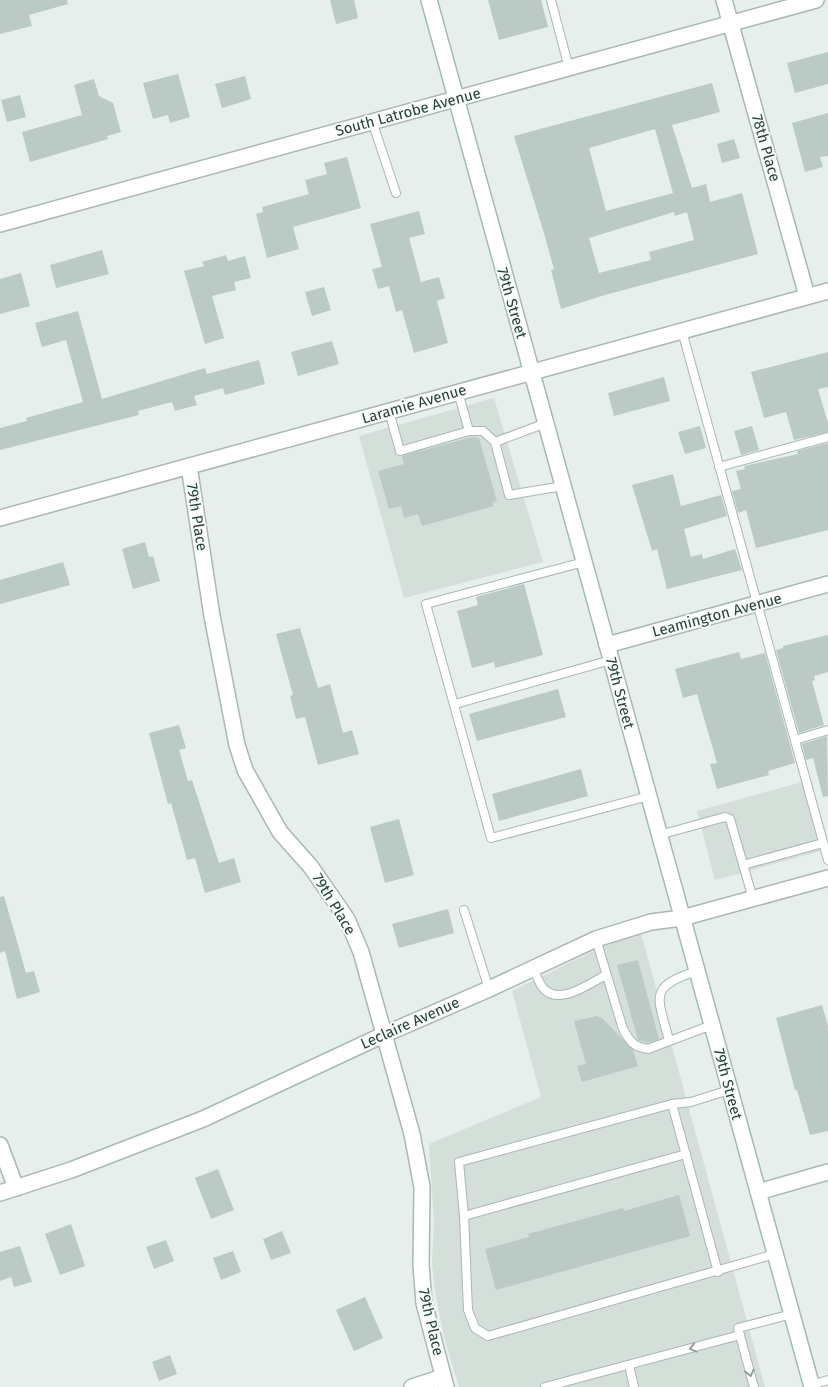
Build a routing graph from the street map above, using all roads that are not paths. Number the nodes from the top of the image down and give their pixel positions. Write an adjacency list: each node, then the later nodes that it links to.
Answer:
1 (429, 0): 7 (street, 79th Street)
2 (551, 0): 6 (lane)
3 (724, 0): 5 (street, 78th Place)
4 (816, 0): 5 (street, South Latrobe Avenue)
5 (731, 23): 6 (street, South Latrobe Avenue); 12 (street, 78th Place)
6 (569, 68): 7 (street, South Latrobe Avenue)
7 (456, 98): 8 (street, South Latrobe Avenue); 14 (street, 79th Street)
8 (372, 122): 9 (lane); 10 (street, South Latrobe Avenue)
9 (396, 193)
10 (0, 224)
11 (828, 291): 12 (street, Laramie Avenue)
12 (808, 296): 13 (street, Laramie Avenue)
13 (682, 331): 14 (street, Laramie Avenue); 22 (lane)
14 (532, 372): 15 (street, Laramie Avenue); 17 (street, 79th Street)
15 (458, 392): 16 (street, Laramie Avenue); 18 (lane)
16 (390, 411): 18 (lane); 21 (street, Laramie Avenue)
17 (546, 423): 20 (lane); 23 (street, 79th Street)
18 (469, 431): 20 (lane)
19 (828, 437): 22 (lane)
20 (495, 442): 23 (lane)
21 (189, 466): 24 (street, Laramie Avenue); 48 (street, 79th Place)
22 (719, 467): 27 (lane)
23 (563, 486): 25 (street, 79th Street)
24 (0, 518)
25 (584, 562): 28 (street, 79th Street); 30 (lane)
26 (828, 584): 27 (street, Leamington Avenue)
27 (757, 604): 28 (street, Leamington Avenue); 32 (lane)
28 (607, 645): 29 (street, 79th Street)
29 (611, 660): 30 (lane); 33 (street, 79th Street)
30 (455, 704): 33 (lane)
31 (828, 730): 32 (lane)
32 (795, 740): 35 (lane)
33 (648, 796): 34 (street, 79th Street)
34 (659, 835): 37 (lane); 41 (street, 79th Street)
35 (823, 843): 36 (lane); 37 (lane)
36 (828, 860)
37 (743, 865): 39 (lane)
38 (828, 878): 39 (street, Leclaire Avenue)
39 (753, 899): 41 (street, Leclaire Avenue)
40 (464, 910): 46 (lane)
41 (682, 918): 42 (street, Leclaire Avenue); 44 (street, 79th Street)
42 (596, 939): 43 (street, Leclaire Avenue); 45 (lane)
43 (534, 968): 45 (lane); 46 (street, Leclaire Avenue)
44 (697, 971): 47 (street, 79th Street); 49 (lane)
45 (606, 975): 49 (lane)
46 (489, 989): 48 (street, Leclaire Avenue)
47 (712, 1025): 49 (lane); 50 (street, 79th Street)
48 (383, 1035): 55 (street, Leclaire Avenue); 65 (street, 79th Place)
49 (669, 1040)
50 (729, 1090): 51 (lane); 56 (street, 79th Street)
51 (672, 1104): 53 (lane); 58 (lane)
52 (0, 1145): 55 (street)
53 (686, 1154): 58 (lane); 60 (lane)
54 (828, 1172): 56 (street)
55 (16, 1188): 57 (street, Leclaire Avenue)
56 (758, 1192): 59 (street, 79th Street)
57 (0, 1193)
58 (464, 1216): 60 (lane)
59 (775, 1254): 60 (lane); 61 (street, 79th Street)
60 (718, 1272)
61 (792, 1314): 62 (lane); 66 (street, 79th Street)
62 (740, 1335): 63 (lane, one-way to 63); 70 (lane, one-way to 70)
63 (628, 1365): 68 (lane); 69 (lane)
64 (828, 1380): 66 (lane)
65 (445, 1382): 67 (street)
66 (811, 1386)
67 (412, 1387)
68 (545, 1387)
69 (634, 1387)
70 (754, 1387)

